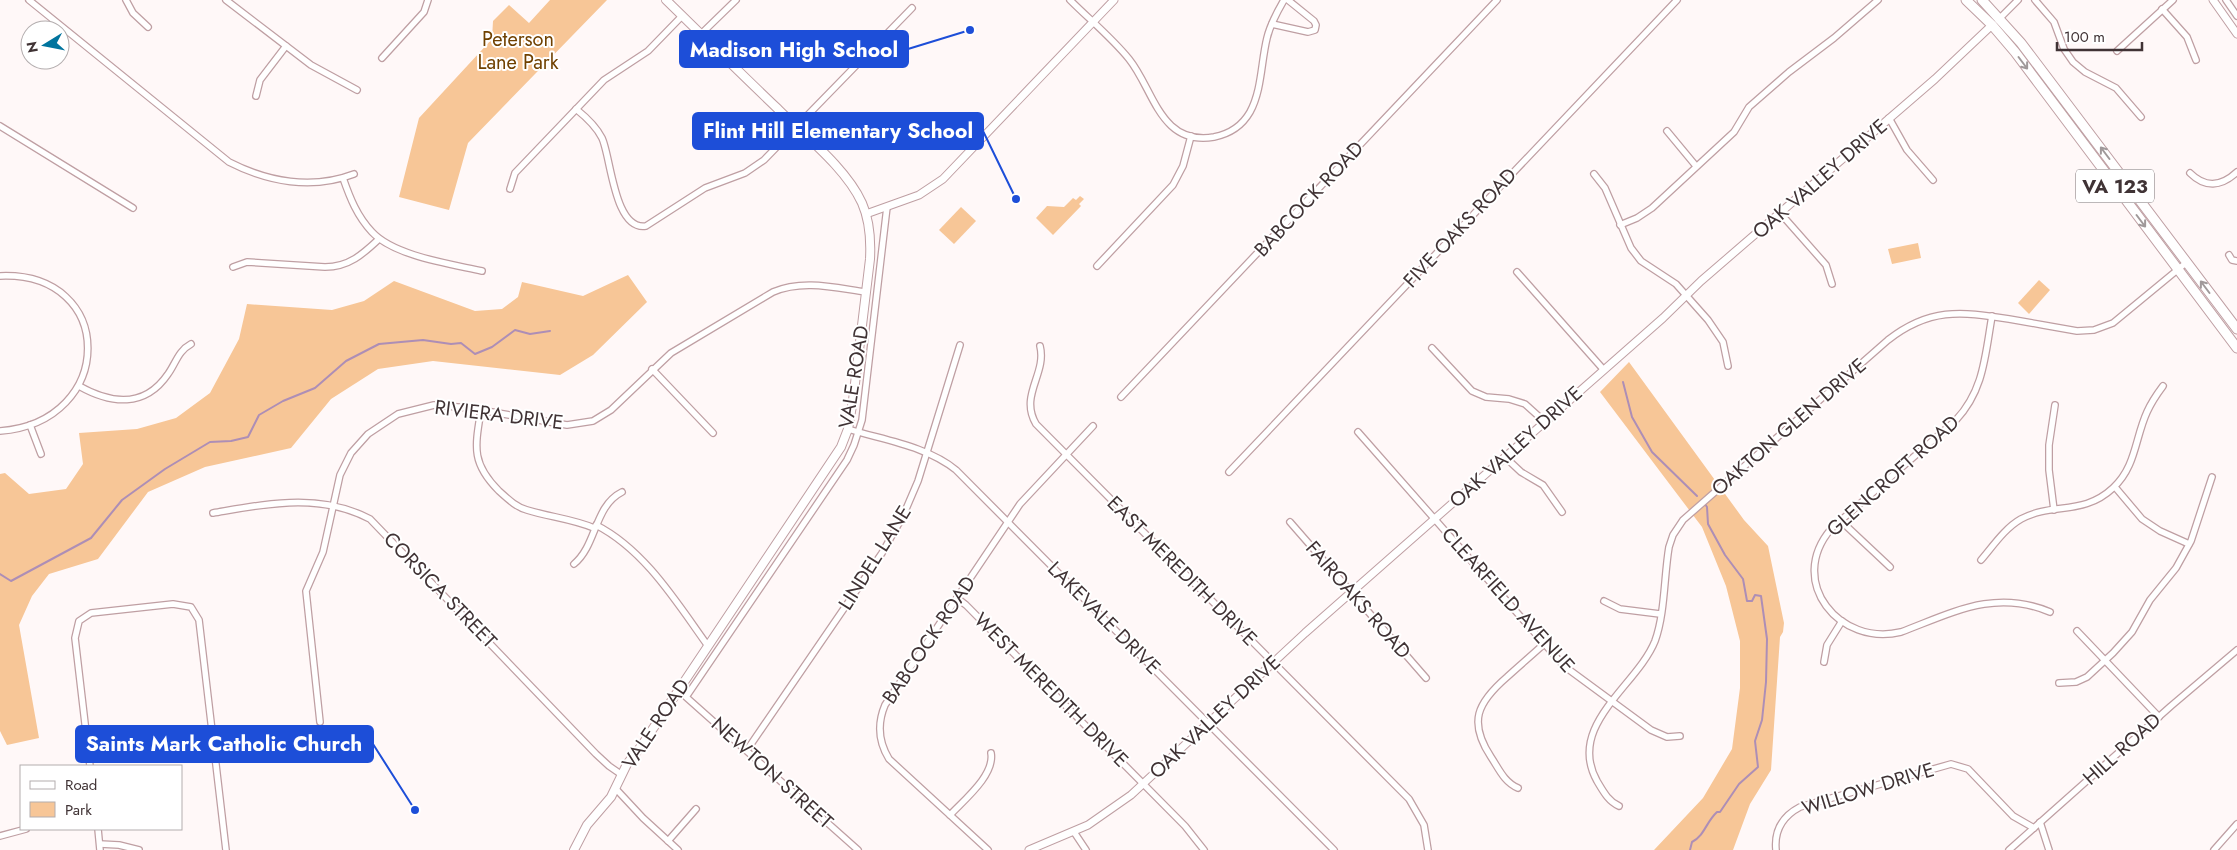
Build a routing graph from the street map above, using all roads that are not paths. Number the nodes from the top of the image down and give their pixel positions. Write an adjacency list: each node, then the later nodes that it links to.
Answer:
1 (29, 0): 50 (street)
2 (126, 0): 29 (street)
3 (226, 0): 32 (street)
4 (428, 0): 34 (street)
5 (666, 0): 23 (main road, VALE ROAD)
6 (736, 0): 30 (street)
7 (1070, 0): 26 (street)
8 (1114, 0): 26 (street)
9 (1284, 0): 27 (street)
10 (1288, 0): 27 (street)
11 (1497, 0): 83 (street, BABCOCK ROAD)
12 (1677, 0): 98 (street, FIVE OAKS ROAD)
13 (1878, 0): 45 (street)
14 (1966, 0): 28 (main road, VA 123)
15 (1982, 0): 25 (main road, VA 123)
16 (2018, 0): 25 (street)
17 (2035, 0): 39 (street)
18 (2173, 0): 22 (street)
19 (2213, 0): 31 (street)
20 (2226, 0): 24 (street)
21 (912, 8): 42 (street)
22 (2162, 9): 33 (street); 35 (street)
23 (682, 16): 30 (main road, VALE ROAD); 38 (street)
24 (2237, 16)
25 (2000, 17): 28 (street); 60 (main road, VA 123, one-way to 25)
26 (1093, 23): 44 (street); 53 (street)
27 (1272, 24): 44 (street)
28 (1992, 25): 40 (street, OAK VALLEY DRIVE); 64 (main road, VA 123, one-way to 64)
29 (148, 27)
30 (701, 34): 42 (main road, VALE ROAD)
31 (2237, 34)
32 (286, 46): 36 (street); 37 (street)
33 (2117, 51)
34 (382, 58)
35 (2196, 60)
36 (357, 90)
37 (256, 96)
38 (576, 109): 42 (street); 52 (street)
39 (2141, 117)
40 (1889, 118): 51 (street); 56 (street, OAK VALLEY DRIVE)
41 (0, 126): 54 (street)
42 (796, 127): 55 (main road, VALE ROAD)
43 (1667, 131): 45 (street)
44 (1191, 136): 62 (street)
45 (1696, 166): 57 (street)
46 (2237, 172): 47 (street)
47 (2190, 173)
48 (354, 174): 50 (street)
49 (1594, 174): 57 (street)
50 (343, 178): 58 (street)
51 (1933, 180)
52 (510, 189)
53 (887, 207): 55 (street); 93 (street)
54 (133, 208)
55 (866, 214): 69 (main road, VALE ROAD)
56 (1781, 214): 68 (street); 70 (street, OAK VALLEY DRIVE)
57 (1620, 225): 70 (street)
58 (379, 239): 63 (street); 65 (street)
59 (2229, 255): 61 (street)
60 (2187, 262): 64 (street, OAKTON GLEN DRIVE); 72 (main road, VA 123, one-way to 60)
61 (2237, 262)
62 (1097, 266)
63 (234, 267)
64 (2178, 269): 71 (street, OAKTON GLEN DRIVE); 77 (main road, VA 123)
65 (482, 271)
66 (1517, 272): 80 (street)
67 (0, 276): 81 (street)
68 (1832, 284)
69 (866, 292): 79 (street, RIVIERA DRIVE); 89 (main road, VALE ROAD)
70 (1686, 295): 78 (street); 80 (street, OAK VALLEY DRIVE)
71 (1992, 316): 107 (street, GLENCROFT ROAD); 119 (street, OAKTON GLEN DRIVE)
72 (2237, 330)
73 (191, 344): 81 (street)
74 (960, 345): 95 (street, LINDEL LANE)
75 (1040, 346): 96 (street, EAST MEREDITH DRIVE)
76 (1432, 348): 86 (street)
77 (2237, 348)
78 (1728, 366)
79 (652, 369): 85 (street, RIVIERA DRIVE); 92 (street)
80 (1603, 369): 86 (street, OAK VALLEY DRIVE)
81 (79, 386): 87 (street)
82 (2163, 386): 100 (street)
83 (1121, 397)
84 (2055, 405): 103 (street)
85 (481, 410): 102 (street, RIVIERA DRIVE); 110 (street)
86 (1545, 422): 97 (street, OAK VALLEY DRIVE)
87 (30, 424): 90 (street); 94 (street)
88 (1093, 426): 96 (street, BABCOCK ROAD)
89 (848, 429): 93 (street, LAKEVALE DRIVE); 123 (main road, VALE ROAD)
90 (0, 431)
91 (1358, 432): 106 (street, CLEARFIELD AVENUE)
92 (713, 433)
93 (859, 433): 95 (street, LAKEVALE DRIVE); 132 (street)
94 (41, 454)
95 (926, 454): 108 (street, LAKEVALE DRIVE); 138 (street, LINDEL LANE)
96 (1066, 454): 108 (street, BABCOCK ROAD); 127 (street, EAST MEREDITH DRIVE)
97 (1506, 457): 104 (street); 106 (street, OAK VALLEY DRIVE)
98 (1229, 472)
99 (2212, 477): 111 (street)
100 (2115, 487): 103 (street); 111 (street)
101 (622, 492): 110 (street)
102 (332, 507): 105 (street, CORSICA STREET); 135 (street, RIVIERA DRIVE); 141 (street, CORSICA STREET)
103 (2054, 510): 112 (street)
104 (1562, 512)
105 (213, 513)
106 (1435, 519): 115 (street, OAK VALLEY DRIVE); 122 (street, CLEARFIELD AVENUE)
107 (1841, 521): 114 (street); 120 (street, GLENCROFT ROAD)
108 (1008, 522): 116 (street, BABCOCK ROAD); 136 (street, LAKEVALE DRIVE)
109 (1290, 522): 115 (street, FAIROAKS ROAD)
110 (595, 526): 113 (street); 123 (street)
111 (2189, 544): 125 (street)
112 (1981, 560)
113 (574, 564)
114 (1890, 567)
115 (1351, 593): 127 (street, OAK VALLEY DRIVE); 128 (street, FAIROAKS ROAD)
116 (957, 598): 142 (street, WEST MEREDITH DRIVE); 147 (street, BABCOCK ROAD)
117 (1604, 601): 119 (street)
118 (2050, 612): 120 (street, GLENCROFT ROAD)
119 (1660, 614): 133 (street, OAKTON GLEN DRIVE)
120 (1842, 621): 126 (street)
121 (2077, 631): 125 (street)
122 (1544, 644): 133 (street, CLEARFIELD AVENUE); 143 (street)
123 (708, 646): 130 (main road, VALE ROAD)
124 (2237, 650): 134 (street, HILL ROAD)
125 (2106, 660): 129 (street); 134 (street)
126 (1824, 662)
127 (1273, 663): 136 (street, OAK VALLEY DRIVE); 167 (street, EAST MEREDITH DRIVE)
128 (1426, 678)
129 (2059, 683)
130 (681, 687): 131 (main road, VALE ROAD); 132 (street, NEWTON STREET)
131 (676, 695): 132 (street); 141 (main road, VALE ROAD)
132 (686, 696): 138 (street, NEWTON STREET)
133 (1612, 702): 137 (street, CLEARFIELD AVENUE); 145 (street, OAKTON GLEN DRIVE)
134 (2159, 717): 148 (street, HILL ROAD)
135 (320, 722)
136 (1208, 723): 142 (street, OAK VALLEY DRIVE); 166 (street, LAKEVALE DRIVE)
137 (1680, 736)
138 (747, 750): 161 (street, NEWTON STREET)
139 (991, 753): 147 (street)
140 (90, 765): 158 (street)
141 (622, 775): 144 (main road, VALE ROAD)
142 (1144, 784): 153 (street, OAK VALLEY DRIVE); 165 (street, WEST MEREDITH DRIVE)
143 (1518, 788)
144 (616, 789): 155 (street); 159 (main road, VALE ROAD)
145 (1619, 806)
146 (696, 809): 155 (street)
147 (950, 815): 162 (street, BABCOCK ROAD)
148 (2040, 822): 150 (street, HILL ROAD); 170 (street)
149 (2237, 824): 171 (street)
150 (2034, 828): 168 (street, WILLOW DRIVE); 169 (street, HILL ROAD)
151 (22, 830): 154 (street)
152 (98, 830): 156 (street)
153 (1074, 832): 163 (street, OAK VALLEY DRIVE); 164 (street)
154 (0, 836)
155 (668, 841): 160 (street)
156 (100, 847): 157 (street)
157 (139, 850)
158 (226, 850)
159 (574, 850)
160 (678, 850)
161 (858, 850)
162 (988, 850)
163 (1029, 850)
164 (1086, 850)
165 (1204, 850)
166 (1334, 850)
167 (1428, 850)
168 (1776, 850)
169 (2009, 850)
170 (2049, 850)
171 (2214, 850)

